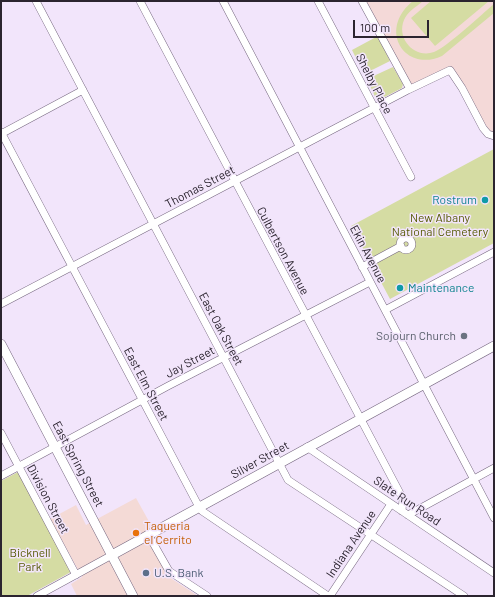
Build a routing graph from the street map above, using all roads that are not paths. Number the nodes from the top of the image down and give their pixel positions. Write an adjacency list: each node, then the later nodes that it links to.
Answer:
1 (36, 1): 6 (street, East Oak Street)
2 (140, 1): 13 (street, Culbertson Avenue)
3 (222, 1): 11 (street, Ekin Avenue)
4 (318, 1): 8 (street, Shelby Place)
5 (362, 1): 7 (street)
6 (83, 90): 9 (street); 14 (street, East Oak Street)
7 (410, 90): 8 (street, Thomas Street); 10 (street, Thomas Street)
8 (374, 108): 11 (street, Thomas Street); 12 (street, Shelby Place)
9 (1, 133): 17 (street, East Elm Street)
10 (493, 135)
11 (300, 148): 13 (street, Thomas Street); 18 (street, Ekin Avenue)
12 (411, 177)
13 (234, 181): 14 (street, Thomas Street); 22 (street, Culbertson Avenue)
14 (154, 224): 17 (street, Thomas Street); 25 (street, East Oak Street)
15 (401, 246): 18 (street)
16 (494, 252): 21 (street)
17 (72, 267): 20 (street, Thomas Street); 27 (street, East Elm Street)
18 (362, 267): 19 (street, Ekin Avenue)
19 (370, 282): 21 (street, Ekin Avenue); 22 (street, Jay Street)
20 (1, 304)
21 (385, 310): 26 (street, Ekin Avenue)
22 (305, 316): 25 (street, Jay Street); 28 (street, Culbertson Avenue)
23 (1, 344): 30 (main road, East Spring Street)
24 (494, 346): 26 (main road, Silver Street)
25 (224, 357): 27 (street, Jay Street); 32 (street, East Oak Street)
26 (423, 383): 28 (main road, Silver Street); 36 (street, Ekin Avenue)
27 (142, 400): 30 (street, Jay Street); 38 (street, East Elm Street)
28 (360, 419): 31 (main road, Silver Street); 39 (street, Culbertson Avenue)
29 (1, 433): 33 (street, Division Street)
30 (55, 447): 33 (street, Jay Street); 43 (main road, East Spring Street)
31 (307, 447): 32 (main road, Silver Street); 37 (street, Slate Run Road)
32 (279, 463): 38 (main road, Silver Street); 42 (street, East Oak Street)
33 (19, 466): 35 (street, Jay Street); 45 (street, Division Street)
34 (494, 468): 36 (street)
35 (1, 476)
36 (474, 479): 39 (street); 40 (street, Ekin Avenue)
37 (391, 504): 39 (street, Slate Run Road); 42 (street, Indiana Avenue)
38 (199, 507): 41 (main road, Silver Street); 49 (street, East Elm Street)
39 (405, 513): 44 (street, Slate Run Road)
40 (494, 518)
41 (148, 534): 43 (main road, Silver Street); 48 (street)
42 (371, 535): 49 (street, Indiana Avenue); 50 (street, East Oak Street)
43 (112, 555): 45 (street, Silver Street); 47 (main road, East Spring Street)
44 (494, 573)
45 (76, 575): 46 (street, Silver Street)
46 (37, 596)
47 (133, 596)
48 (207, 596)
49 (329, 596)
50 (464, 596)

